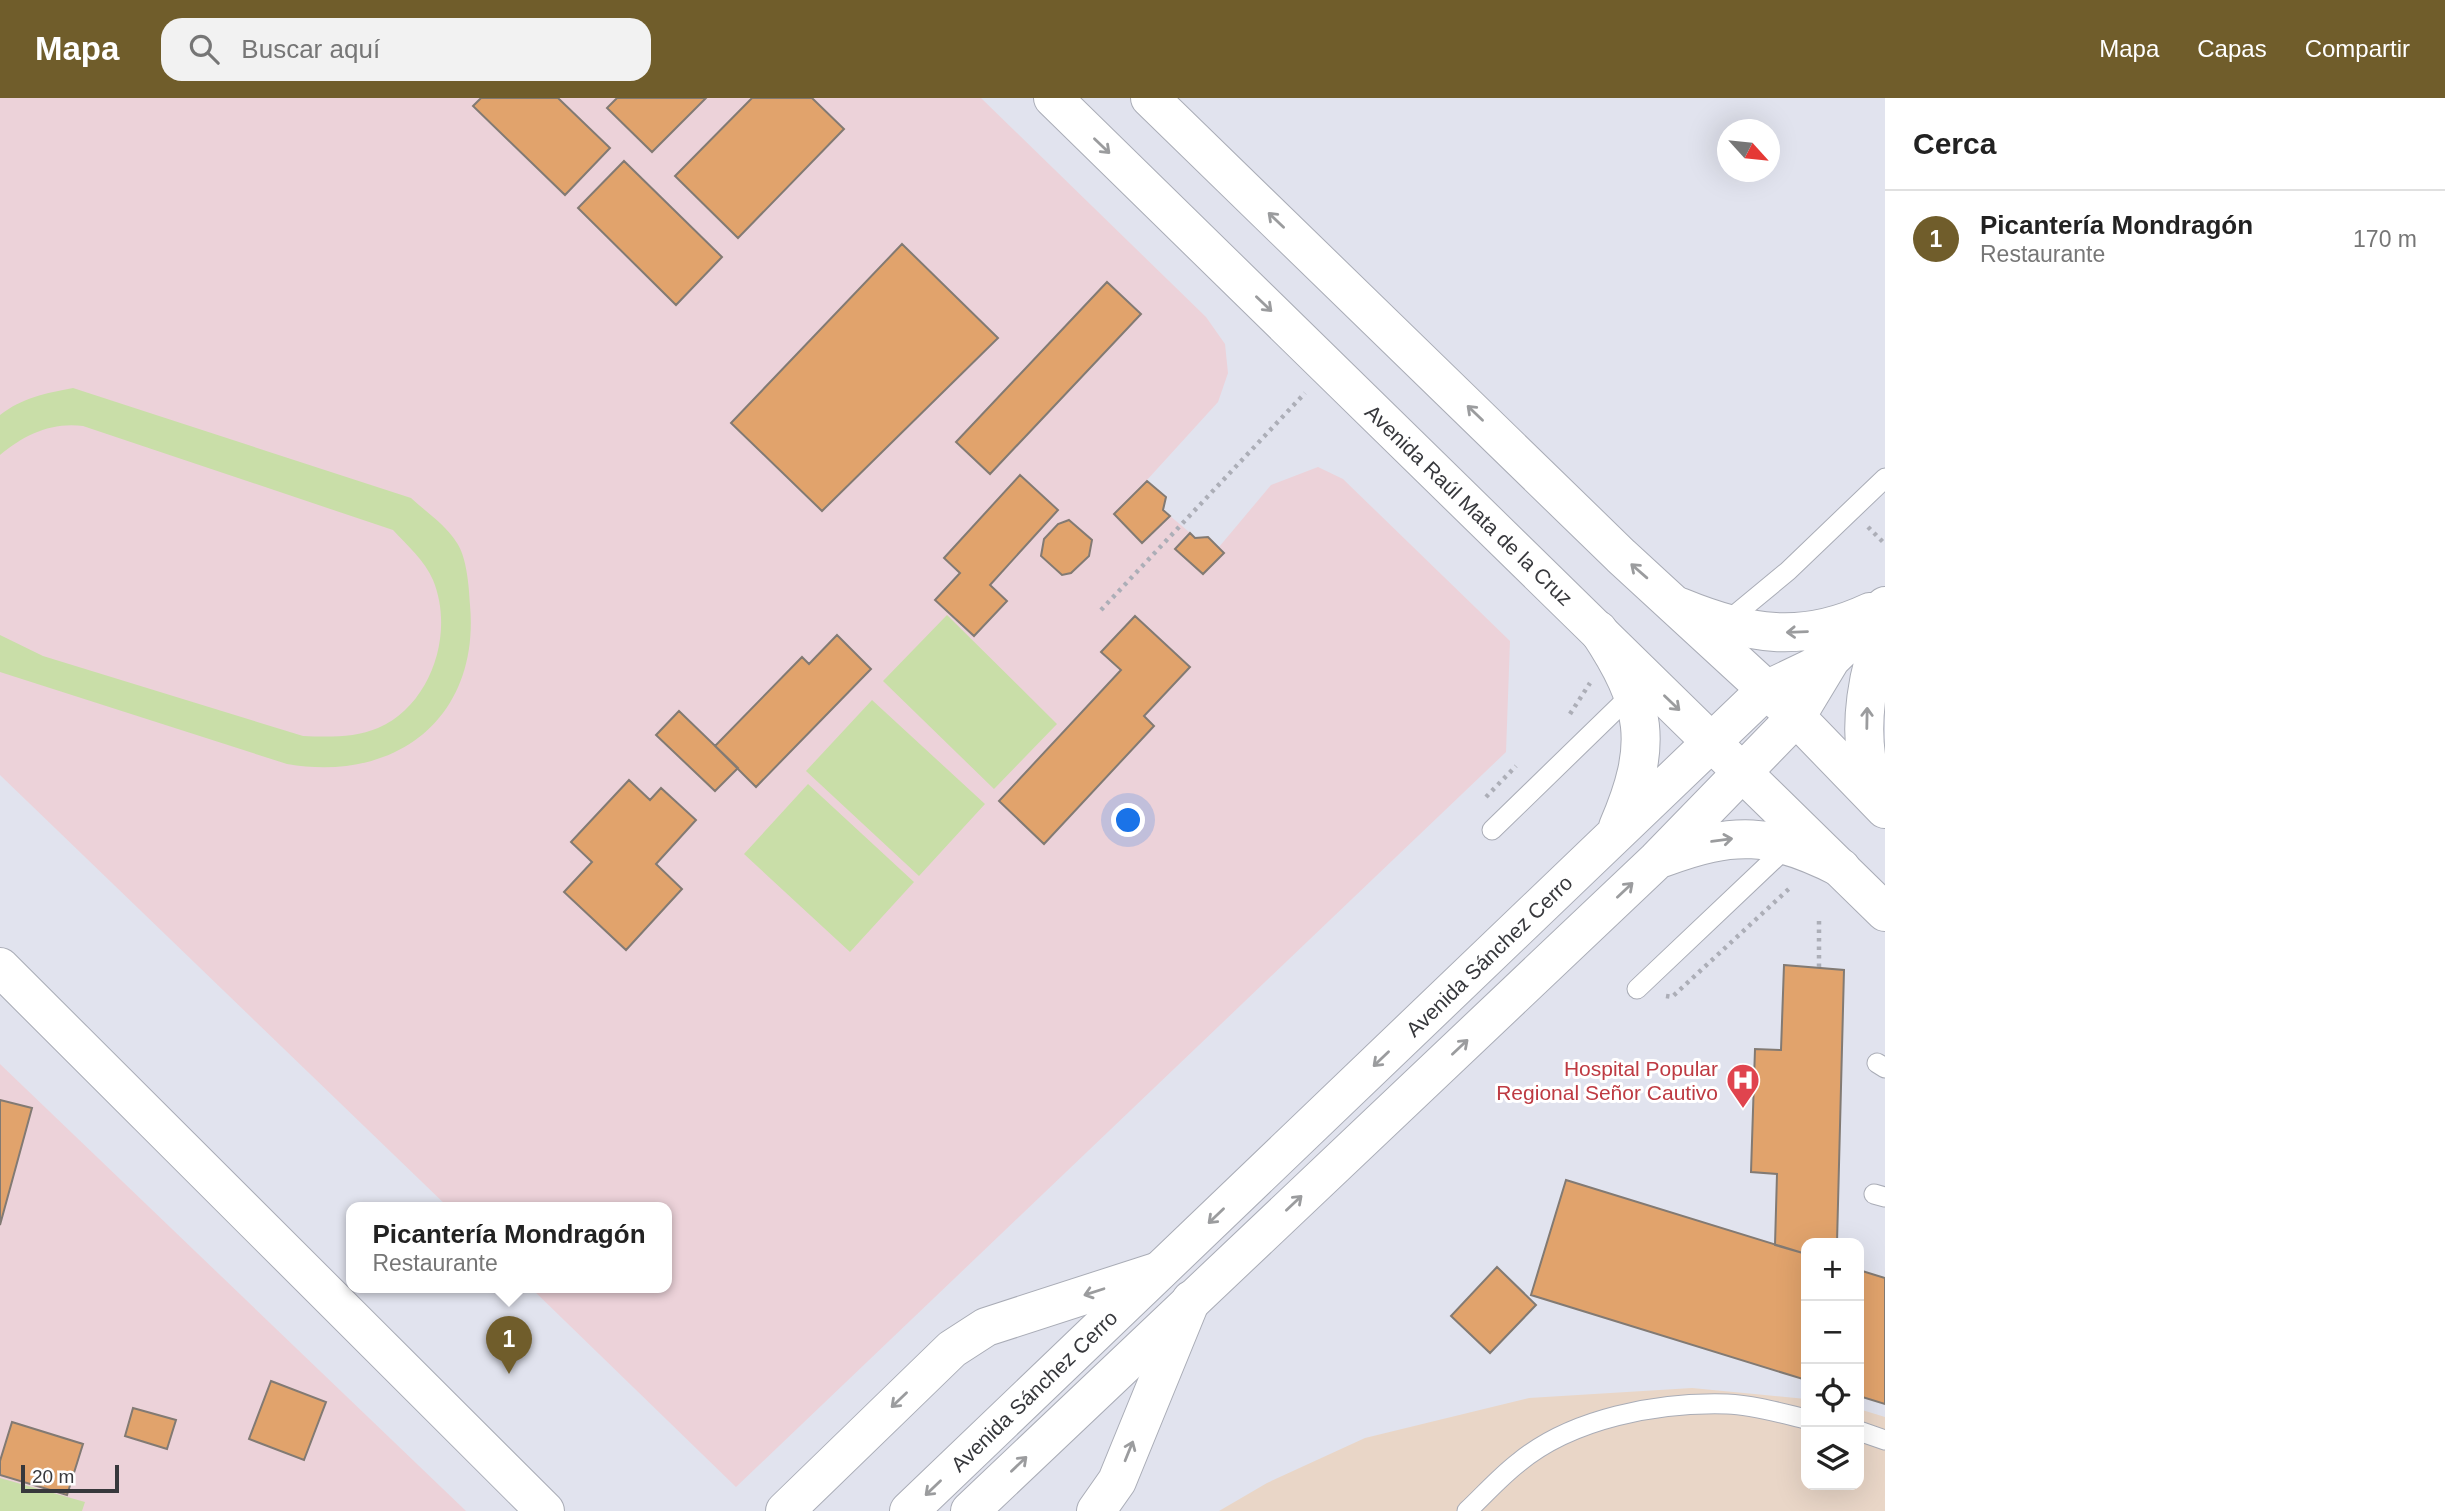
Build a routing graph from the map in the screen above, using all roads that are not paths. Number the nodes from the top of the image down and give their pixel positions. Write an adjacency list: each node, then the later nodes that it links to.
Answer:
1 (1053, 98): 7 (main road, Avenida Raúl Mata de la Cruz, one-way to 7)
2 (1150, 98): 5 (main road, one-way to 2)
3 (1885, 478): 6 (lane)
4 (1885, 606): 6 (main road, one-way to 6); 9 (main road, Avenida Sánchez Cerro)
5 (1680, 607): 6 (main road); 10 (main road)
6 (1722, 625)
7 (1598, 630): 11 (main road); 13 (main road, Avenida Raúl Mata de la Cruz, one-way to 13)
8 (1885, 631): 14 (main road, one-way to 8)
9 (1831, 659): 10 (main road, Avenida Sánchez Cerro); 12 (main road, Avenida Sánchez Cerro)
10 (1766, 690): 12 (main road); 13 (main road, Avenida Sánchez Cerro)
11 (1634, 692): 17 (lane); 18 (main road)
12 (1796, 718): 15 (main road, Avenida Sánchez Cerro); 16 (main road)
13 (1713, 743): 15 (main road, Avenida Raúl Mata de la Cruz); 18 (main road, Avenida Sánchez Cerro)
14 (1877, 760): 16 (main road)
15 (1743, 771): 20 (main road, Avenida Sánchez Cerro); 21 (main road, Avenida Raúl Mata de la Cruz)
16 (1885, 808)
17 (1496, 825)
18 (1615, 835): 25 (main road, Avenida Sánchez Cerro, one-way to 25)
19 (1790, 844): 20 (main road, one-way to 19); 21 (main road); 24 (lane)
20 (1657, 860): 26 (main road, Avenida Sánchez Cerro, one-way to 20)
21 (1840, 868): 22 (main road, Avenida Raúl Mata de la Cruz)
22 (1885, 912)
23 (0, 967): 30 (main road)
24 (1642, 984)
25 (1159, 1271): 31 (main road, Avenida Sánchez Cerro, one-way to 31); 32 (main road, Avenida Sánchez Cerro, one-way to 32)
26 (1191, 1300): 33 (main road, Avenida Sánchez Cerro, one-way to 26); 34 (main road, Avenida Sánchez Cerro, one-way to 26)
27 (1801, 1418): 35 (lane)
28 (1864, 1433): 29 (lane)
29 (1885, 1440)
30 (545, 1511)
31 (785, 1511)
32 (909, 1511)
33 (970, 1511)
34 (1096, 1511)
35 (1467, 1511)

